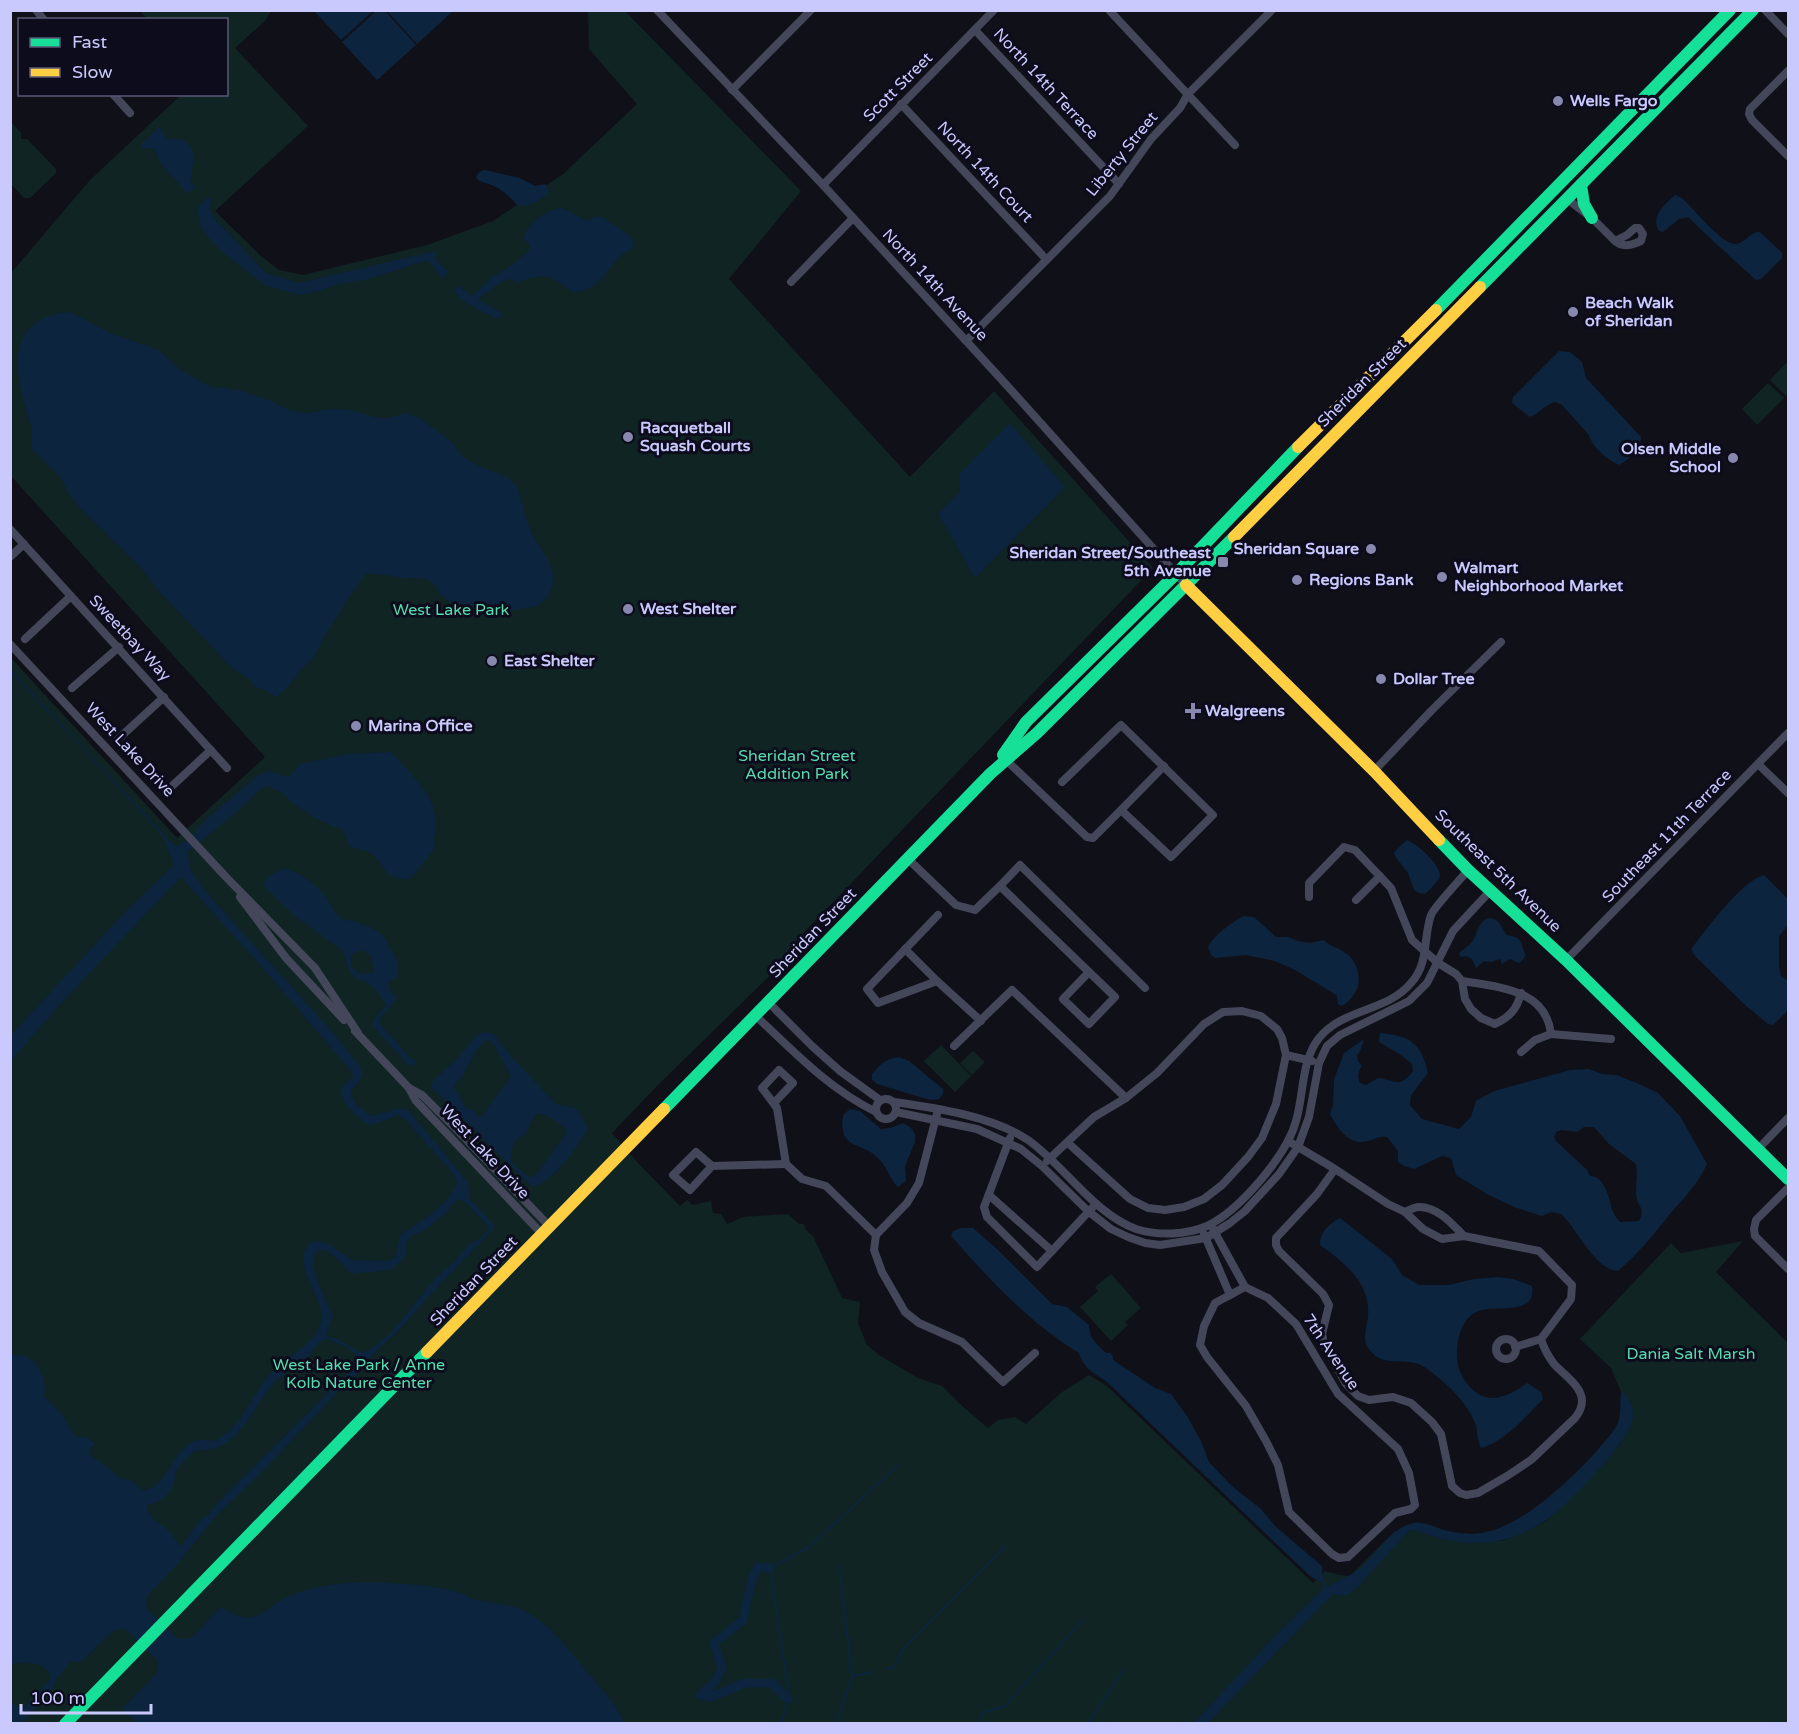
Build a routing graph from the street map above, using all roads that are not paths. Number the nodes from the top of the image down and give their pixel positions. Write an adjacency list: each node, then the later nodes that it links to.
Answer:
1 (657, 10): 12 (street, North 14th Avenue)
2 (811, 10): 12 (street)
3 (994, 10): 9 (street, Scott Street)
4 (1109, 10): 13 (street)
5 (1272, 10): 13 (street, Liberty Street)
6 (1730, 10): 16 (main road, Sheridan Street)
7 (1753, 10): 22 (main road, Sheridan Street)
8 (1765, 10): 10 (street)
9 (975, 30): 15 (street, Scott Street); 21 (street, North 14th Terrace)
10 (1788, 34)
11 (1788, 71): 19 (street)
12 (732, 90): 20 (street, North 14th Avenue)
13 (1188, 94): 18 (street); 21 (street, Liberty Street)
14 (115, 96): 17 (street)
15 (901, 104): 20 (street, Scott Street); 28 (street, North 14th Court)
16 (1634, 108): 23 (main road); 24 (main road, Sheridan Street)
17 (130, 113)
18 (1235, 145)
19 (1788, 156)
20 (823, 184): 25 (street, North 14th Avenue)
21 (1119, 184): 28 (street, Liberty Street)
22 (1581, 185): 23 (main road, Sheridan Street); 26 (main road)
23 (1567, 199): 26 (street); 31 (main road, Sheridan Street)
24 (1542, 202): 30 (main road, Sheridan Street); 31 (main road)
25 (853, 218): 29 (street); 32 (street, North 14th Avenue)
26 (1592, 218): 27 (street)
27 (1616, 242): 27 (street)
28 (1046, 259): 32 (street, Liberty Street)
29 (791, 282)
30 (1452, 294): 33 (main road, Sheridan Street); 34 (main road)
31 (1474, 294): 34 (main road, Sheridan Street)
32 (966, 341): 39 (street, North 14th Avenue)
33 (1370, 377): 35 (main road); 39 (main road, Sheridan Street)
34 (1377, 392): 35 (main road, Sheridan Street)
35 (1303, 466): 40 (main road, Sheridan Street)
36 (10, 529): 37 (street, Sweetbay Way)
37 (24, 544): 38 (street); 41 (street, Sweetbay Way)
38 (10, 557)
39 (1176, 574): 40 (street, North 14th Avenue); 56 (main road, Sheridan Street)
40 (1186, 585): 51 (main road, Sheridan Street); 55 (main road, Southeast 5th Avenue)
41 (71, 596): 42 (street); 45 (street, Sweetbay Way)
42 (25, 639)
43 (1501, 642): 55 (street)
44 (10, 644): 64 (street, West Lake Drive)
45 (118, 647): 46 (street); 47 (street, Sweetbay Way)
46 (72, 688)
47 (164, 697): 49 (street); 50 (street, Sweetbay Way)
48 (1788, 733): 52 (street, Southeast 11th Terrace)
49 (117, 740)
50 (211, 750): 54 (street, Sweetbay Way); 58 (street)
51 (1006, 760): 56 (main road, Sheridan Street); 60 (street)
52 (1758, 764): 59 (street); 72 (street, Southeast 11th Terrace)
53 (1164, 766): 57 (street); 60 (street); 60 (street)
54 (227, 768)
55 (1374, 771): 62 (main road, Southeast 5th Avenue)
56 (990, 774): 61 (main road, Sheridan Street)
57 (1062, 782)
58 (171, 787)
59 (1788, 793)
60 (1121, 810)
61 (907, 860): 65 (street); 81 (main road, Sheridan Street)
62 (1468, 870): 66 (main road, Southeast 5th Avenue); 71 (street)
63 (1380, 876): 67 (street); 68 (street); 71 (street)
64 (226, 877): 74 (street, West Lake Drive); 76 (street, West Lake Drive)
65 (1000, 886): 75 (street); 79 (street)
66 (1491, 890): 72 (main road, Southeast 5th Avenue); 73 (street)
67 (1309, 897)
68 (1356, 900)
69 (938, 915): 70 (street)
70 (905, 950): 77 (street); 77 (street)
71 (1426, 952): 73 (street); 90 (street)
72 (1566, 960): 108 (main road, Southeast 5th Avenue)
73 (1438, 963): 78 (street); 91 (street)
74 (315, 968): 76 (street); 84 (street, West Lake Drive)
75 (1089, 972): 75 (street)
76 (304, 978): 84 (street, West Lake Drive)
77 (937, 981): 83 (street)
78 (1462, 981): 80 (street); 80 (street)
79 (1145, 988)
80 (1521, 993): 85 (street)
81 (768, 1002): 82 (main road, Sheridan Street); 93 (street)
82 (755, 1015): 97 (street); 121 (main road, Sheridan Street)
83 (981, 1021): 87 (street); 92 (street)
84 (358, 1034): 121 (street, West Lake Drive)
85 (1551, 1034): 86 (street); 88 (street)
86 (1611, 1039)
87 (954, 1046)
88 (1521, 1052)
89 (1286, 1055): 90 (street); 92 (street); 106 (street)
90 (1309, 1060): 91 (street); 104 (street)
91 (1319, 1063): 107 (street)
92 (1125, 1098): 106 (street)
93 (880, 1100): 95 (street); 97 (street)
94 (774, 1102): 110 (street)
95 (894, 1102): 96 (street); 98 (street)
96 (938, 1110): 99 (street); 101 (street)
97 (876, 1112): 98 (street)
98 (896, 1112): 101 (street)
99 (975, 1118): 102 (street); 103 (street)
100 (1788, 1118): 108 (street)
101 (935, 1121): 102 (street); 123 (street)
102 (972, 1128): 105 (street)
103 (1012, 1131): 105 (street); 109 (street)
104 (1288, 1141): 107 (street); 120 (street)
105 (1008, 1142): 112 (street); 116 (street)
106 (1068, 1143): 109 (street)
107 (1298, 1147): 113 (street); 122 (street)
108 (1758, 1149): 114 (main road, Southeast 5th Avenue)
109 (1050, 1159): 112 (street); 117 (street)
110 (786, 1164): 111 (street); 123 (street)
111 (712, 1166): 111 (street)
112 (1042, 1166): 118 (street)
113 (1335, 1169): 119 (street); 132 (street)
114 (1788, 1179)
115 (1788, 1188): 128 (street)
116 (989, 1195): 126 (street); 126 (street)
117 (1096, 1203): 118 (street); 120 (street)
118 (1088, 1211): 125 (street); 126 (street)
119 (1405, 1212): 124 (street); 124 (street)
120 (1206, 1226): 122 (street); 125 (street)
121 (546, 1231): 135 (main road, Sheridan Street)
122 (1215, 1233): 125 (street); 127 (street)
123 (876, 1235): 134 (street)
124 (1464, 1236): 132 (street)
125 (1206, 1238): 129 (street)
126 (1052, 1251)
127 (1234, 1266): 129 (street); 130 (street)
128 (1788, 1269)
129 (1220, 1272): 131 (street)
130 (1245, 1287): 131 (street); 131 (street, 7th Avenue)
131 (1230, 1295)
132 (1541, 1339): 133 (street)
133 (1515, 1347)
134 (1035, 1353)
135 (65, 1724)

